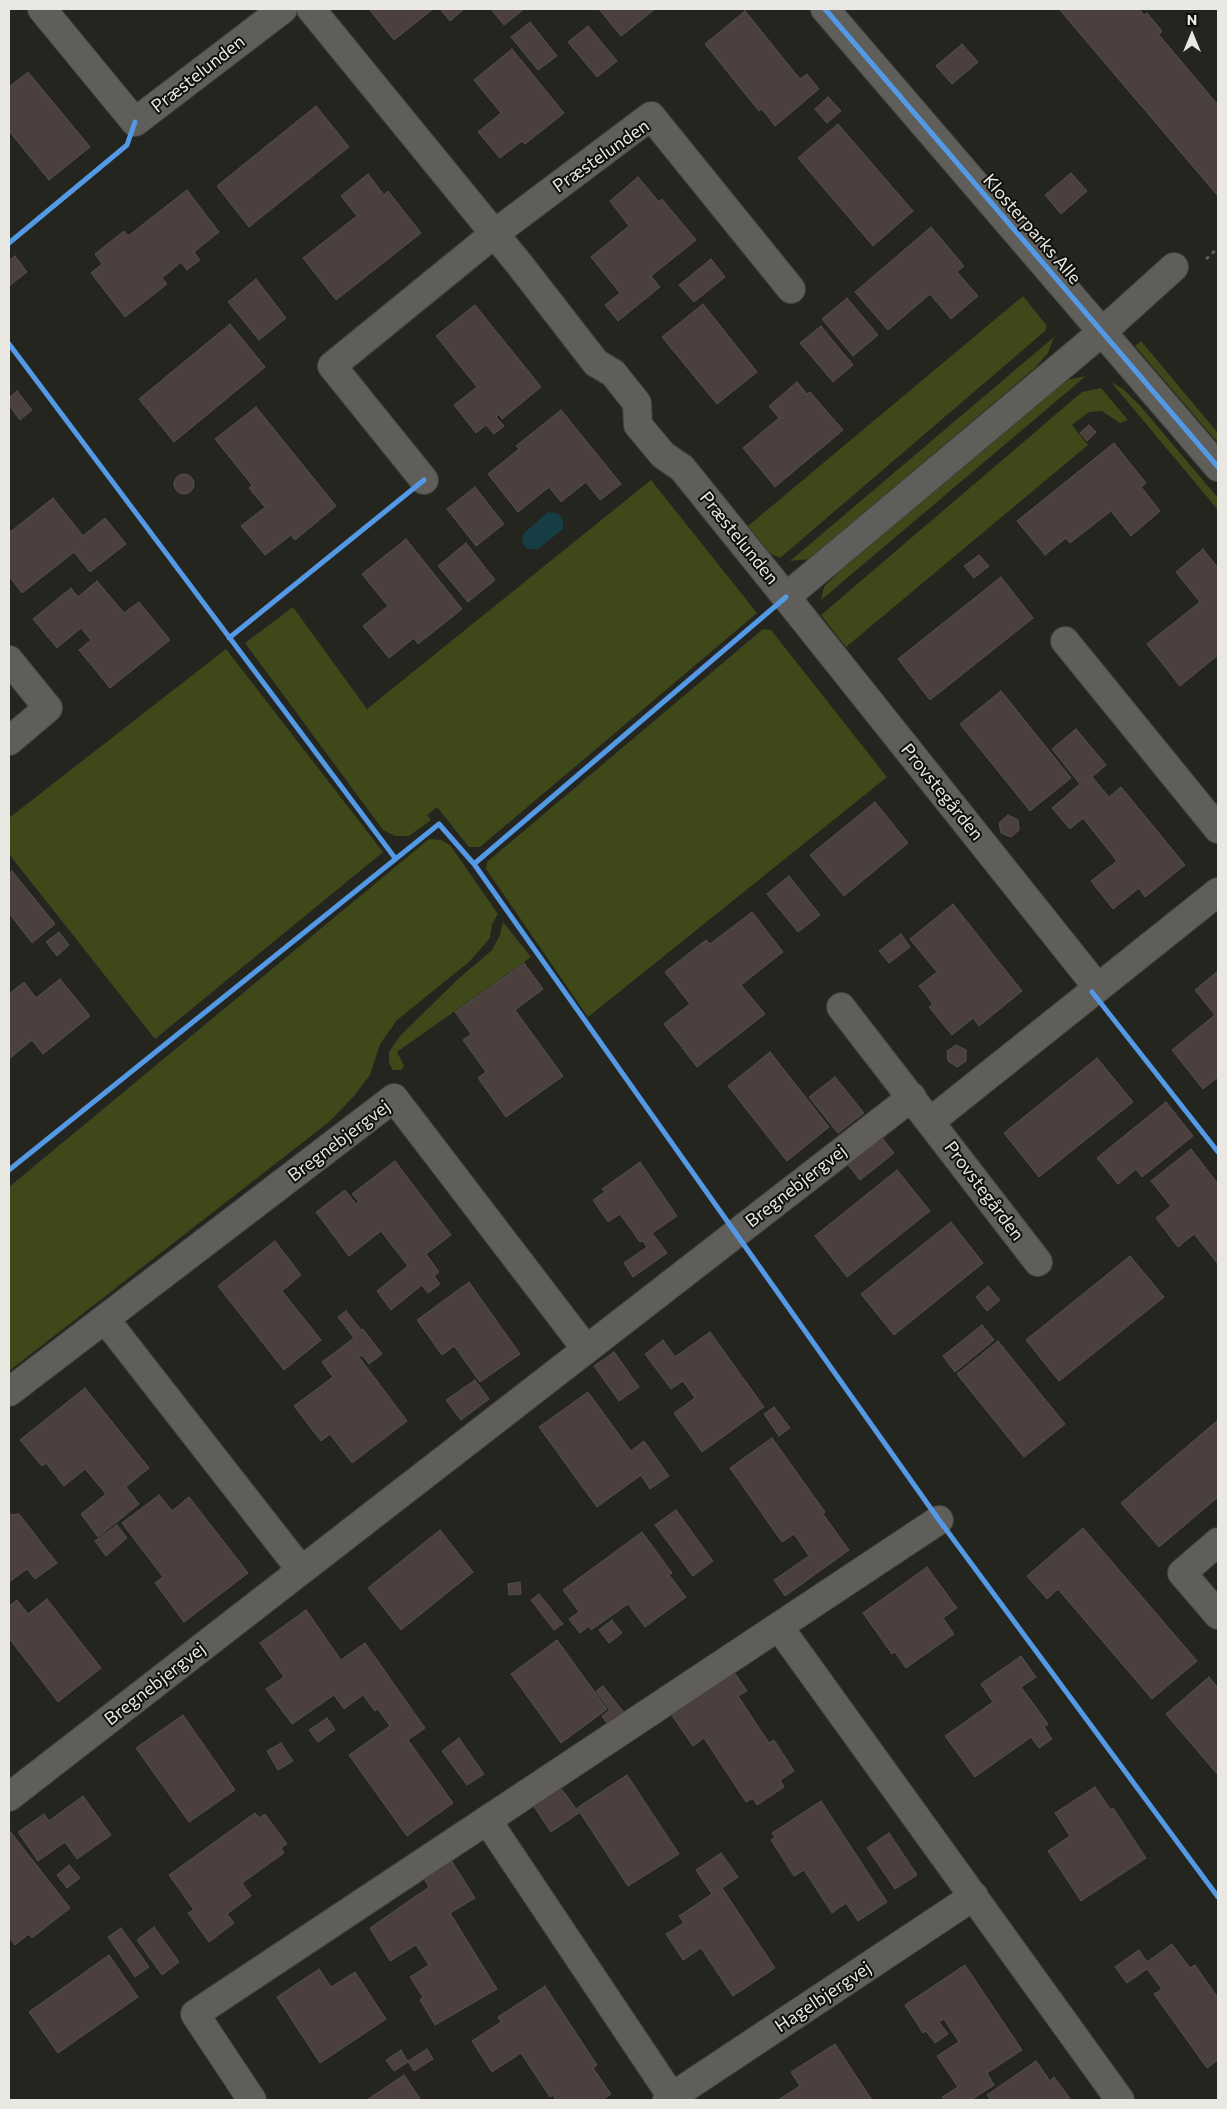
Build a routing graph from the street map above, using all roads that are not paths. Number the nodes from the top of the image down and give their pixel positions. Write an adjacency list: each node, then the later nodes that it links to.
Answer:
1 (42, 9): 2 (street, Præstelunden)
2 (282, 9)
3 (312, 9): 5 (street, Præstelunden)
4 (825, 9): 8 (street, Klosterparks Alle)
5 (494, 234): 7 (street, Præstelunden); 10 (street, Præstelunden); 11 (street, Præstelunden)
6 (1174, 266): 8 (street, Præstelunden)
7 (791, 289)
8 (1102, 332): 9 (street, Klosterparks Alle); 11 (street, Præstelunden)
9 (1218, 467)
10 (424, 480)
11 (786, 597): 17 (street, Provstegården)
12 (1065, 641): 15 (street)
13 (9, 660): 14 (street)
14 (9, 741)
15 (1218, 829)
16 (1218, 892): 17 (street)
17 (1098, 988): 20 (street)
18 (841, 1007): 19 (street, Provstegården)
19 (912, 1097): 20 (street, Provstegården); 23 (street, Bregnebjergvej)
20 (931, 1121): 21 (street, Provstegården)
21 (1038, 1262)
22 (104, 1319): 23 (street, Bregnebjergvej); 24 (street, Bregnebjergvej); 27 (street)
23 (586, 1349): 27 (street, Bregnebjergvej)
24 (9, 1392)
25 (939, 1520): 29 (street)
26 (1218, 1542): 28 (street)
27 (301, 1570): 30 (street, Bregnebjergvej)
28 (1218, 1615)
29 (779, 1627): 31 (street); 32 (street)
30 (9, 1797)
31 (487, 1820): 33 (street, Hagelbjergvej); 34 (street)
32 (974, 1896): 33 (street, Hagelbjergvej); 35 (street)
33 (671, 2099)
34 (252, 2100)
35 (1120, 2100)

